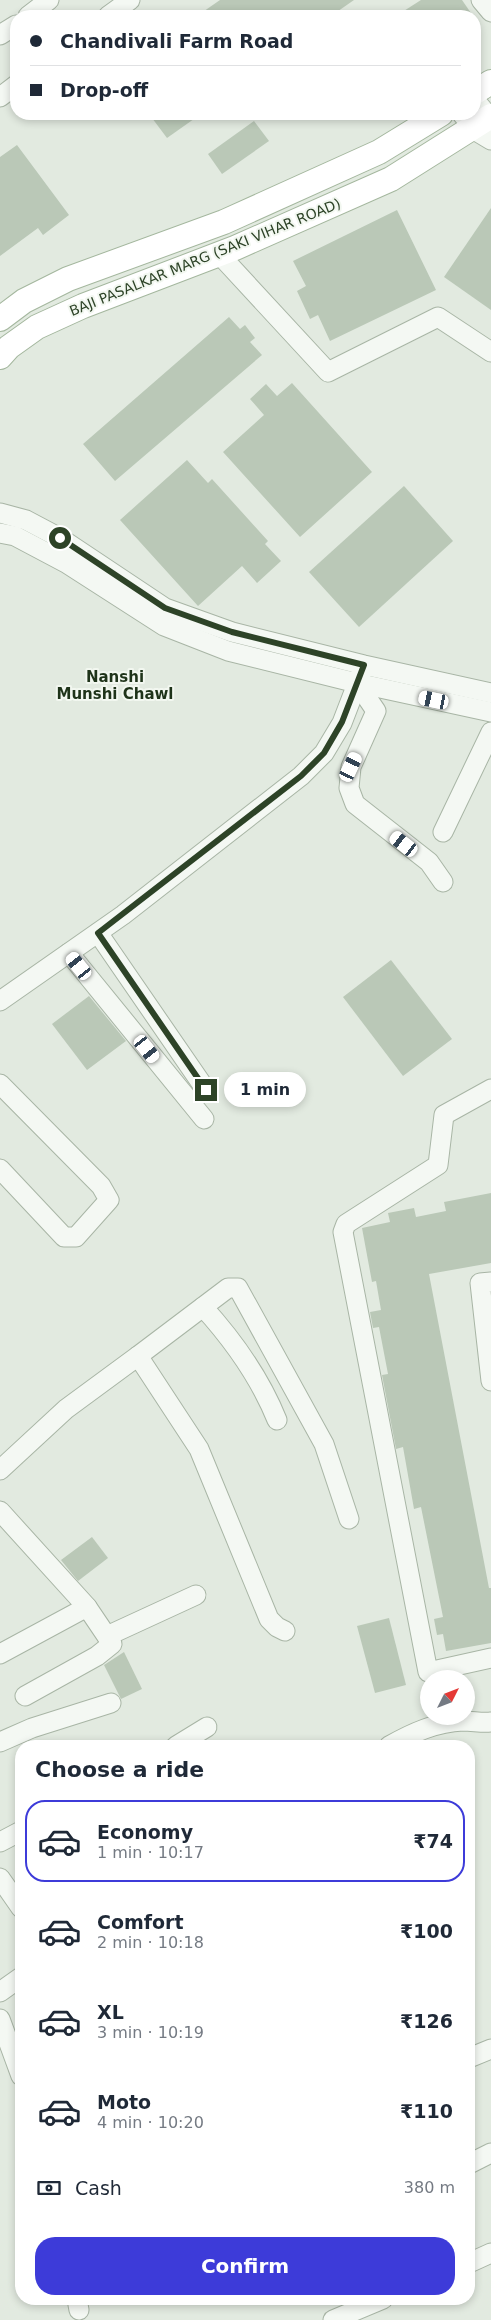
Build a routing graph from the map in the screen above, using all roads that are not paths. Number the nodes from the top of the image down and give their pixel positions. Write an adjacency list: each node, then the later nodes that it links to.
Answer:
1 (49, 0): 4 (street)
2 (130, 0): 5 (street)
3 (481, 0): 6 (street)
4 (36, 10)
5 (116, 10)
6 (491, 12)
7 (431, 120): 9 (main road, BAJI PASALKAR MARG (SAKI VIHAR ROAD))
8 (480, 120): 10 (main road, BAJI PASALKAR MARG (SAKI VIHAR ROAD))
9 (224, 222): 10 (main road); 11 (main road, BAJI PASALKAR MARG (SAKI VIHAR ROAD))
10 (227, 251): 12 (street); 13 (main road, BAJI PASALKAR MARG (SAKI VIHAR ROAD))
11 (0, 319)
12 (491, 352)
13 (0, 357)
14 (0, 513): 16 (street)
15 (0, 533): 16 (street)
16 (132, 596): 17 (street); 18 (street)
17 (364, 665): 18 (street); 19 (street)
18 (357, 683): 20 (street); 23 (street); 24 (street)
19 (491, 693)
20 (491, 712)
21 (491, 732): 22 (street)
22 (443, 832)
23 (443, 882)
24 (98, 933): 25 (street); 29 (street)
25 (69, 953): 26 (street); 30 (street)
26 (0, 1001)
27 (0, 1084): 31 (street)
28 (491, 1089): 45 (street)
29 (206, 1090)
30 (204, 1119)
31 (0, 1169)
32 (491, 1282): 35 (street)
33 (202, 1307): 34 (street); 36 (street); 39 (street)
34 (138, 1356): 37 (street); 42 (street)
35 (491, 1381)
36 (277, 1420)
37 (0, 1470)
38 (0, 1511): 41 (street)
39 (349, 1519)
40 (196, 1595): 43 (street)
41 (87, 1607): 43 (street); 44 (street)
42 (285, 1631)
43 (107, 1636): 46 (street)
44 (0, 1654)
45 (491, 1658)
46 (25, 1696)
47 (111, 1703): 52 (street)
48 (491, 1722): 51 (street)
49 (207, 1727): 50 (street)
50 (186, 1740)
51 (400, 1740)
52 (0, 1742)
53 (15, 1833): 54 (street)
54 (0, 1842)
55 (0, 1878): 56 (street)
56 (15, 1899)
57 (15, 1981): 58 (street)
58 (0, 1992)
59 (0, 2019): 62 (street)
60 (491, 2048): 61 (street)
61 (475, 2055)
62 (15, 2060)
63 (491, 2153): 64 (street)
64 (475, 2161)
65 (491, 2253): 66 (street)
66 (475, 2260)
67 (369, 2305): 68 (street)
68 (333, 2320)

